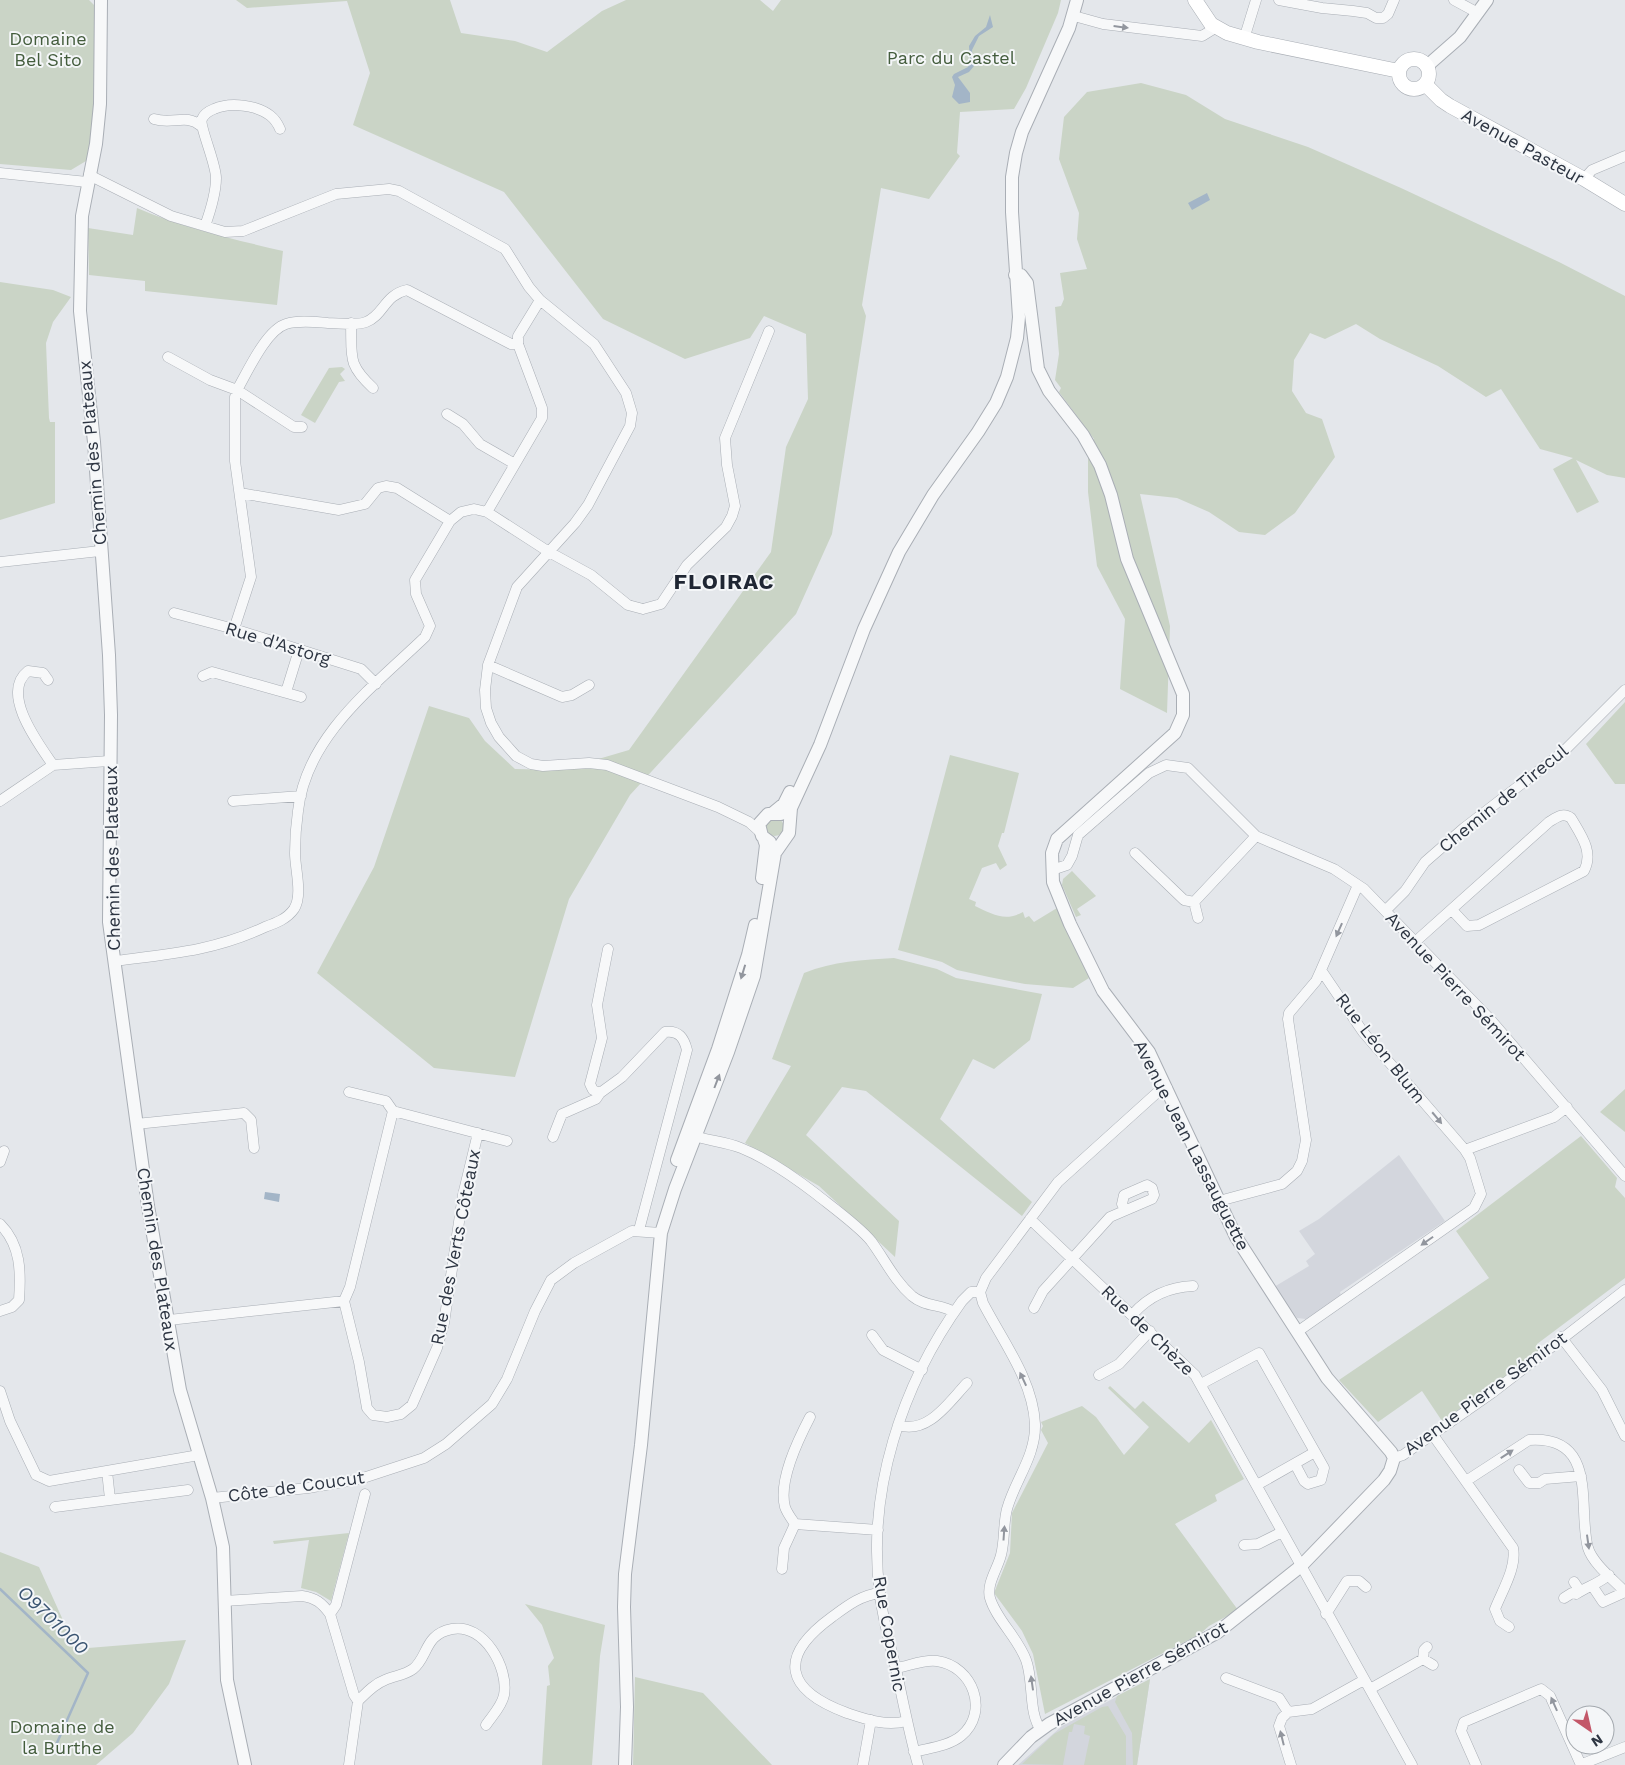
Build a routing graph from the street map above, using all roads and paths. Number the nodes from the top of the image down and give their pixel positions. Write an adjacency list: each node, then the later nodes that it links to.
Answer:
1 (101, 0): 21 (street, Chemin des Plateaux)
2 (1077, 0): 10 (street)
3 (1195, 0): 11 (main road)
4 (1256, 0): 12 (street)
5 (1279, 0): 6 (street)
6 (1394, 0)
7 (1454, 0): 9 (street)
8 (1487, 0): 9 (street)
9 (1478, 13): 13 (street)
10 (1074, 16): 11 (street, one-way to 11); 25 (street)
11 (1215, 28): 12 (main road)
12 (1244, 39): 14 (main road)
13 (1427, 66): 14 (main road); 15 (main road)
14 (1399, 71): 15 (main road)
15 (1425, 84): 22 (main road, Avenue Pasteur)
16 (154, 119): 17 (street)
17 (201, 126): 18 (street); 24 (street)
18 (280, 129)
19 (1625, 156): 22 (street)
20 (0, 173): 21 (street)
21 (88, 179): 24 (street); 39 (street, Chemin des Plateaux)
22 (1584, 179): 23 (main road, Avenue Pasteur)
23 (1625, 204)
24 (205, 226): 26 (street)
25 (1015, 275): 59 (street); 60 (street); 65 (street, Avenue Jean Lassauguette)
26 (540, 300): 29 (street); 40 (street)
27 (351, 323): 29 (street); 31 (street); 32 (street)
28 (769, 331): 40 (street)
29 (518, 344): 35 (street)
30 (168, 357): 32 (street)
31 (372, 388)
32 (236, 390): 34 (street); 36 (street)
33 (447, 414): 35 (street)
34 (302, 427)
35 (515, 464): 37 (street)
36 (240, 493): 38 (street); 43 (street)
37 (487, 512): 38 (street); 40 (street)
38 (450, 521): 48 (street)
39 (100, 551): 41 (street); 53 (street, Chemin des Plateaux)
40 (549, 552): 45 (street)
41 (0, 562)
42 (174, 613): 43 (street, Rue d'Astorg)
43 (234, 629): 44 (street, Rue d'Astorg)
44 (299, 650): 48 (street, Rue d'Astorg); 51 (street)
45 (488, 665): 49 (street); 58 (street)
46 (203, 676): 51 (street)
47 (48, 680): 54 (street)
48 (376, 684): 55 (street)
49 (589, 685)
50 (1625, 690): 68 (street, Chemin de Tirecul)
51 (286, 692): 52 (street)
52 (301, 697)
53 (109, 761): 54 (street); 73 (street, Chemin des Plateaux)
54 (53, 765): 56 (street)
55 (301, 796): 57 (street); 73 (street)
56 (0, 801)
57 (233, 801)
58 (718, 807): 59 (street); 61 (street)
59 (770, 813): 60 (street); 61 (street)
60 (789, 823): 63 (street)
61 (762, 835): 63 (street); 82 (street, one-way to 82)
62 (1256, 836): 65 (street); 66 (street, Avenue Pierre Sémirot); 67 (street)
63 (782, 841): 82 (street, one-way to 63)
64 (1135, 853): 67 (street)
65 (1052, 870): 75 (street, Avenue Jean Lassauguette)
66 (1358, 885): 68 (street, Avenue Pierre Sémirot); 74 (street, one-way to 74)
67 (1194, 902): 70 (street)
68 (1386, 910): 71 (street, Avenue Pierre Sémirot)
69 (1452, 910): 69 (street); 71 (street)
70 (1198, 918)
71 (1415, 942): 78 (street, Avenue Pierre Sémirot)
72 (608, 949): 77 (street)
73 (114, 961): 80 (street, Chemin des Plateaux)
74 (1321, 970): 86 (street, Rue Léon Blum, one-way to 86); 90 (street)
75 (1166, 1088): 90 (street, Avenue Jean Lassauguette); 92 (street)
76 (349, 1092): 79 (street, Rue des Verts Côteaux)
77 (600, 1093): 83 (street); 94 (street)
78 (1566, 1107): 86 (street); 89 (street, Avenue Pierre Sémirot)
79 (393, 1111): 81 (street, Rue des Verts Côteaux); 100 (street)
80 (136, 1124): 85 (street); 105 (street, Chemin des Plateaux)
81 (478, 1133): 84 (street, Rue des Verts Côteaux); 100 (street, Rue des Verts Côteaux)
82 (691, 1135): 95 (street); 103 (street)
83 (553, 1137)
84 (508, 1141)
85 (254, 1148)
86 (1465, 1150): 107 (street, Rue Léon Blum, one-way to 107)
87 (4, 1151): 88 (street)
88 (0, 1162)
89 (1625, 1176)
90 (1219, 1201): 107 (street, Avenue Jean Lassauguette)
91 (1125, 1210): 96 (street)
92 (1030, 1219): 96 (street, Rue de Chèze); 99 (street)
93 (0, 1224): 102 (street)
94 (639, 1230): 95 (street, Côte de Coucut); 130 (street, Côte de Coucut)
95 (658, 1232): 170 (street)
96 (1073, 1258): 101 (street); 104 (street, Rue de Chèze)
97 (1193, 1286): 104 (street)
98 (1625, 1290): 109 (street, Avenue Pierre Sémirot)
99 (980, 1292): 103 (street, Rue Copernic); 163 (street, one-way to 99)
100 (344, 1301): 105 (street)
101 (1034, 1308)
102 (0, 1311)
103 (954, 1312): 110 (street, Rue Copernic)
104 (1133, 1314): 106 (street, Rue de Chèze)
105 (169, 1320): 120 (street, Chemin des Plateaux)
106 (1150, 1331): 111 (street); 113 (street, Rue de Chèze)
107 (1297, 1332): 121 (street, Avenue Jean Lassauguette)
108 (872, 1335): 110 (street)
109 (1561, 1337): 117 (street, Avenue Pierre Sémirot); 118 (street)
110 (922, 1370): 116 (street, Rue Copernic)
111 (1099, 1375)
112 (967, 1383): 116 (street)
113 (1201, 1384): 119 (street); 127 (street, Rue de Chèze)
114 (0, 1392): 124 (street)
115 (810, 1417): 133 (street)
116 (898, 1425): 134 (street, Rue Copernic)
117 (1433, 1435): 121 (street, Avenue Pierre Sémirot); 126 (street)
118 (1625, 1436)
119 (1315, 1452): 122 (street); 122 (street)
120 (199, 1455): 124 (street); 130 (street, Chemin des Plateaux)
121 (1394, 1458): 137 (street, Avenue Pierre Sémirot)
122 (1295, 1464): 127 (street)
123 (1519, 1470): 125 (street)
124 (107, 1471): 131 (street)
125 (1581, 1476): 126 (street, one-way to 125); 139 (street, one-way to 139)
126 (1466, 1481): 150 (street)
127 (1257, 1485): 135 (street, Rue de Chèze)
128 (188, 1490): 131 (street)
129 (366, 1494): 148 (street)
130 (212, 1498): 147 (street, Chemin des Plateaux)
131 (110, 1500): 132 (street)
132 (55, 1507)
133 (795, 1524): 134 (street); 138 (street)
134 (878, 1530): 145 (street, Rue Copernic)
135 (1282, 1532): 136 (street); 137 (street, Rue de Chèze)
136 (1244, 1545)
137 (1301, 1566): 149 (street, Rue de Chèze); 163 (street, Avenue Pierre Sémirot)
138 (782, 1569)
139 (1609, 1575): 142 (street); 144 (street)
140 (1574, 1582): 143 (street)
141 (1366, 1587): 149 (street)
142 (1593, 1587): 143 (street); 144 (street)
143 (1580, 1591): 146 (street)
144 (1625, 1592)
145 (880, 1593): 154 (street, Rue Copernic); 160 (street)
146 (1564, 1598)
147 (224, 1601): 148 (street); 168 (street, Chemin des Plateaux)
148 (330, 1614): 158 (street)
149 (1326, 1614): 156 (street, Rue de Chèze)
150 (1509, 1627)
151 (1427, 1647): 152 (street)
152 (1423, 1659): 153 (street); 157 (street)
153 (1433, 1665)
154 (896, 1668): 161 (street, Rue Copernic); 166 (street)
155 (1226, 1678): 159 (street)
156 (1364, 1680): 157 (street, Rue de Chèze); 159 (street)
157 (1370, 1689): 164 (street, Rue de Chèze)
158 (358, 1701): 162 (street); 169 (street)
159 (1288, 1712): 167 (street, one-way to 159)
160 (871, 1720): 161 (street); 171 (street)
161 (906, 1721): 166 (street, Rue Copernic)
162 (486, 1724)
163 (1041, 1730): 173 (street, Avenue Pierre Sémirot)
164 (1403, 1746): 174 (street); 175 (street)
165 (1625, 1747): 177 (street)
166 (914, 1752): 172 (street, Rue Copernic)
167 (1288, 1764)
168 (245, 1765)
169 (348, 1765)
170 (625, 1765)
171 (864, 1765)
172 (918, 1765)
173 (1004, 1765)
174 (1412, 1765)
175 (1418, 1765)
176 (1476, 1765): 177 (street, one-way to 176)
177 (1581, 1765)

